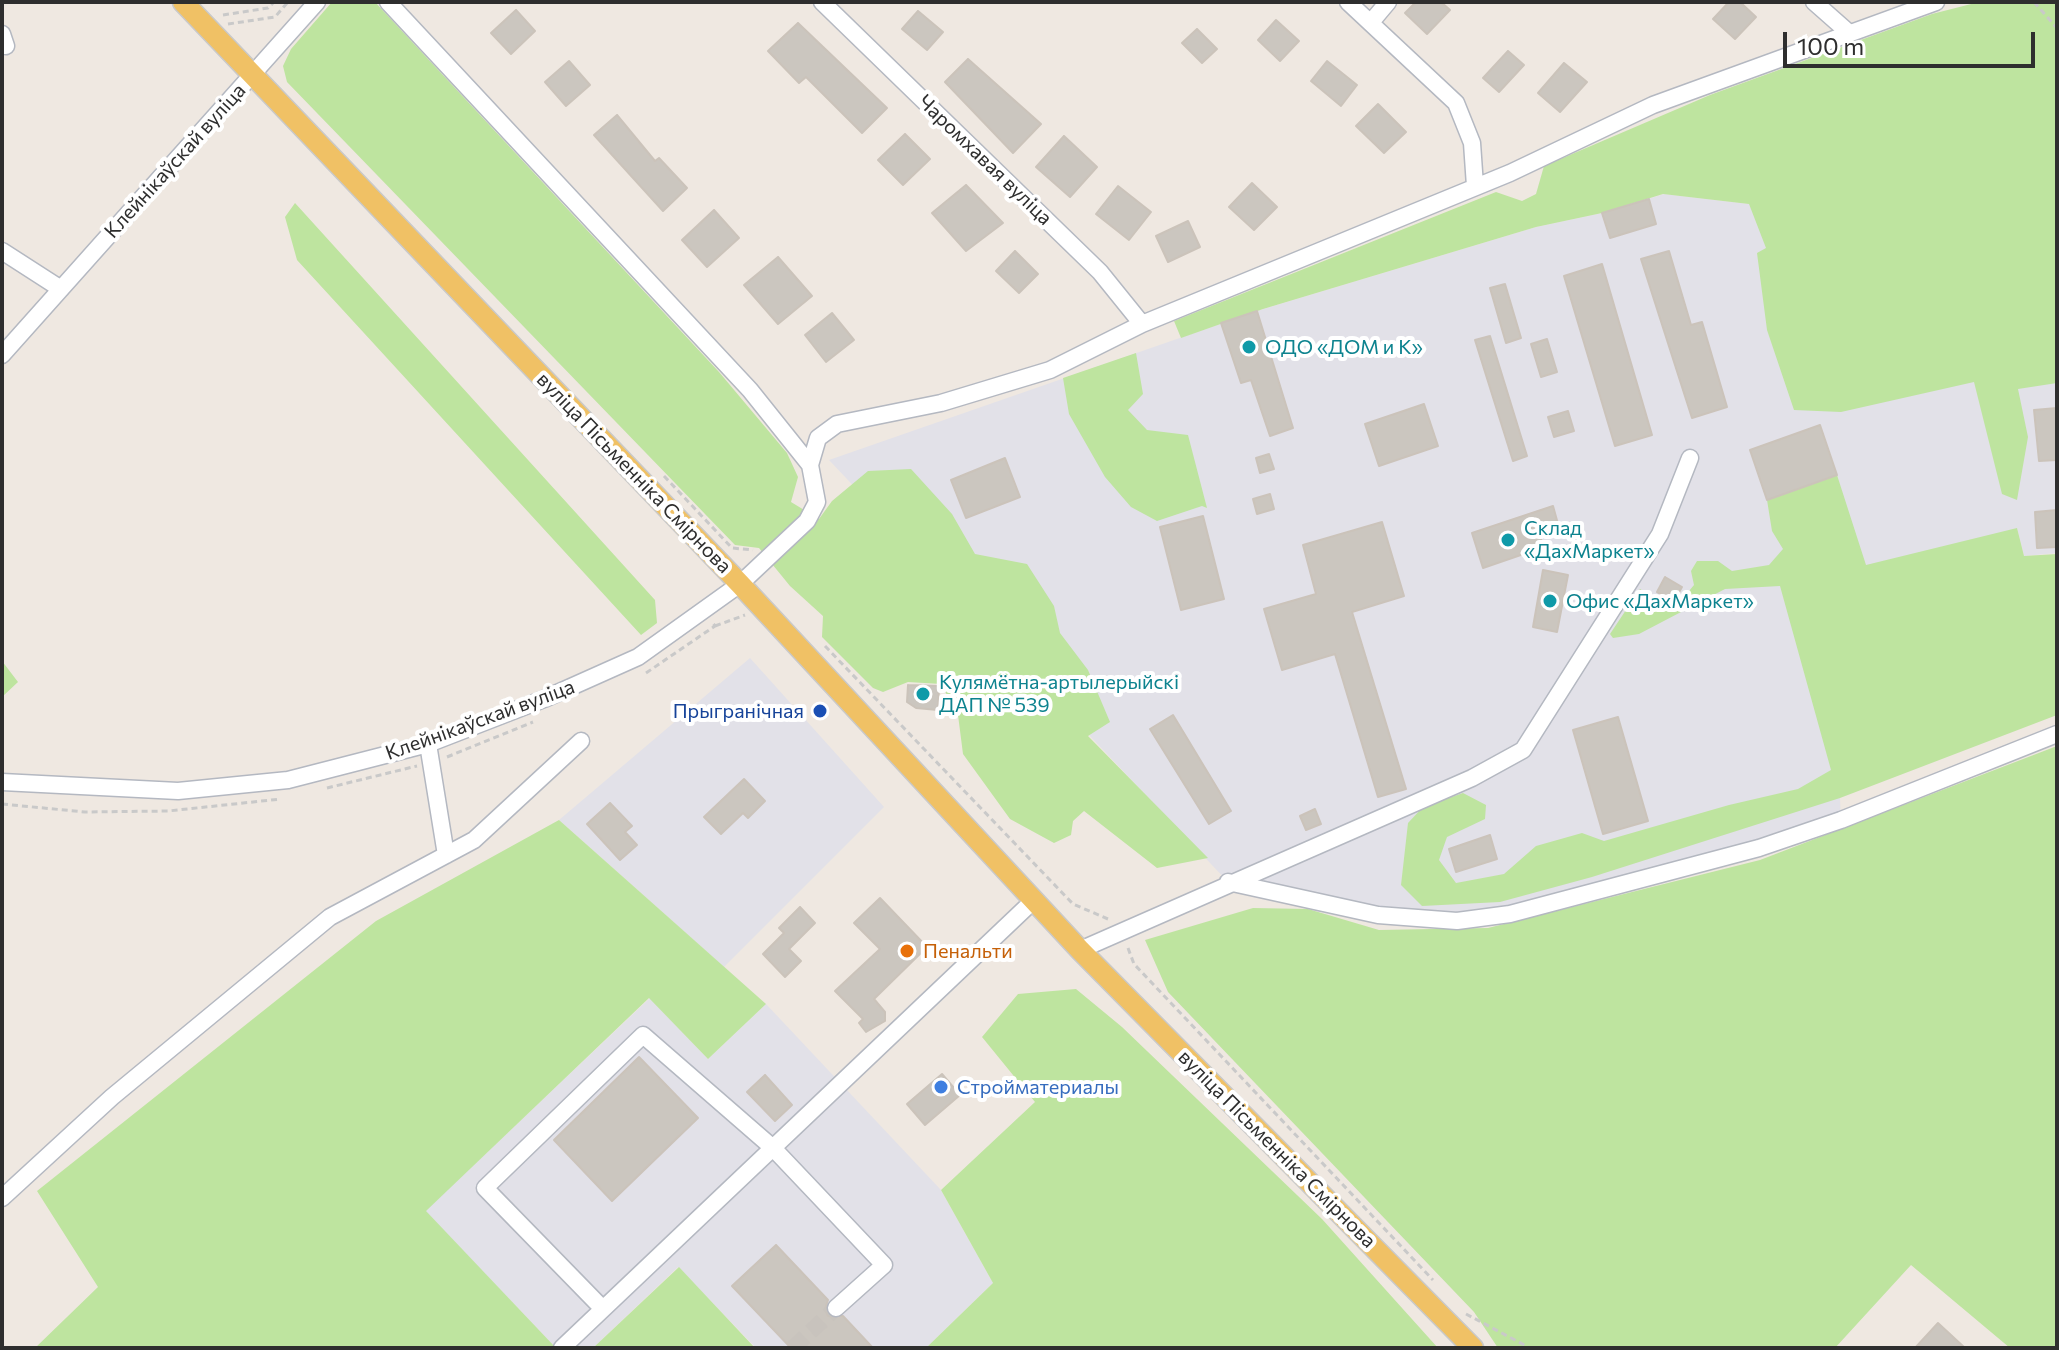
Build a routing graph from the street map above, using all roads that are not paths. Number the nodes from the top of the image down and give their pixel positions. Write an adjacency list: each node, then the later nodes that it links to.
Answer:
1 (183, 2): 11 (main road, вуліца Пісьменніка Смірнова)
2 (317, 2): 11 (street, Клейнікаўскай вуліца)
3 (388, 2): 18 (street)
4 (822, 2): 15 (street, Чаромхавая вуліца)
5 (1348, 2): 9 (street)
6 (1388, 2): 9 (street)
7 (1814, 2): 10 (street)
8 (1936, 2): 10 (street)
9 (1372, 21): 12 (street)
10 (1848, 32): 12 (street)
11 (252, 74): 14 (street, Клейнікаўскай вуліца); 19 (main road, вуліца Пісьменніка Смірнова)
12 (1475, 186): 15 (street)
13 (2, 251): 14 (street)
14 (61, 289): 16 (street, Клейнікаўскай вуліца)
15 (1142, 324): 18 (street)
16 (2, 355)
17 (1690, 458): 25 (street)
18 (810, 465): 19 (street, Клейнікаўскай вуліца)
19 (740, 584): 22 (street, Клейнікаўскай вуліца); 26 (main road, вуліца Пісьменніка Смірнова)
20 (2057, 734): 25 (street)
21 (581, 741): 24 (street)
22 (428, 744): 23 (street, Клейнікаўскай вуліца); 24 (street)
23 (2, 782)
24 (446, 855): 29 (street)
25 (1228, 882): 27 (street)
26 (1034, 900): 27 (main road, вуліца Пісьменніка Смірнова); 28 (street)
27 (1080, 950): 33 (main road, вуліца Пісьменніка Смірнова)
28 (773, 1148): 30 (street); 31 (street); 31 (street)
29 (2, 1198)
30 (836, 1308)
31 (603, 1309): 32 (street)
32 (562, 1348)
33 (1473, 1348)

